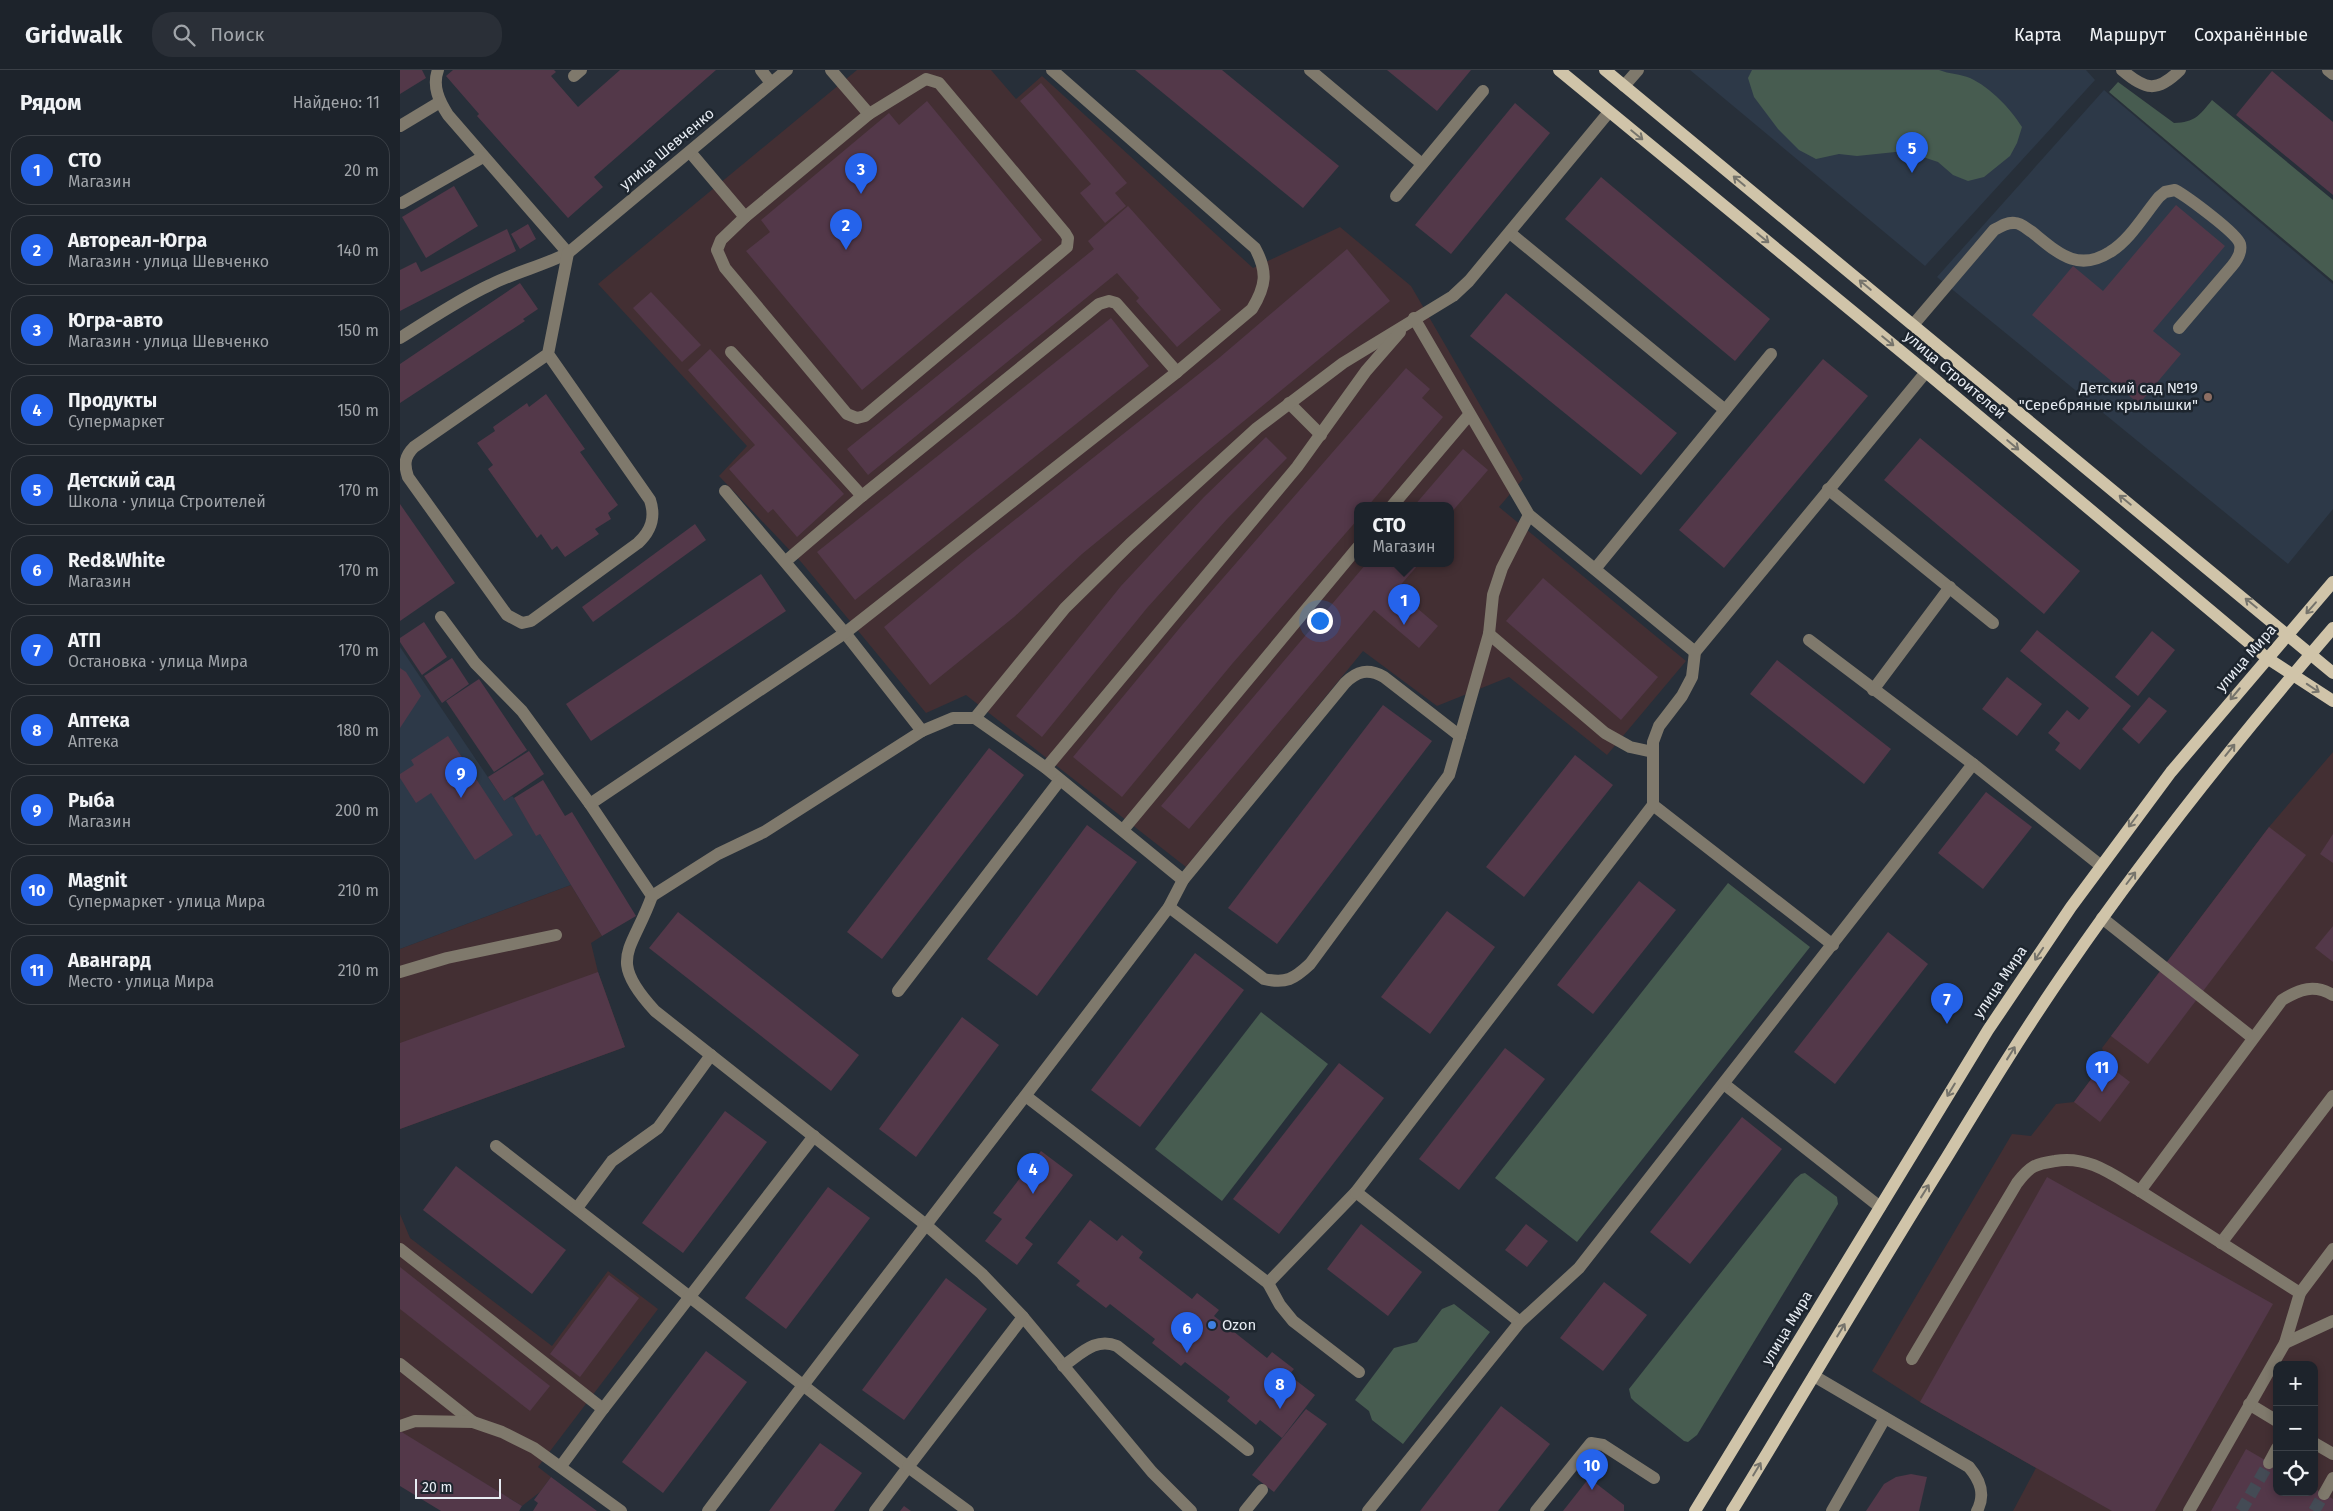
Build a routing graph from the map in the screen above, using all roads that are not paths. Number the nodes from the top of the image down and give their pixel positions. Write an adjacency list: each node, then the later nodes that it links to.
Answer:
1 (438, 70): 17 (street)
2 (760, 70): 14 (street)
3 (787, 70): 14 (street, улица Шевченко)
4 (832, 70): 19 (street)
5 (1052, 70): 36 (street)
6 (1310, 70): 23 (street)
7 (1559, 70): 18 (main road, улица Строителей)
8 (1605, 70): 15 (main road, улица Строителей)
9 (1638, 70): 15 (street)
10 (2122, 70): 11 (street)
11 (2180, 70)
12 (2328, 70): 13 (street)
13 (2333, 74)
14 (771, 83): 21 (street, улица Шевченко)
15 (1624, 86): 30 (main road, улица Строителей, one-way to 15)
16 (1483, 91): 23 (street)
17 (440, 102): 20 (street); 22 (street)
18 (1609, 112): 27 (street); 37 (main road, улица Строителей, one-way to 37)
19 (869, 114): 26 (street); 26 (street)
20 (400, 126)
21 (690, 152): 26 (street); 28 (street, улица Шевченко)
22 (483, 157): 25 (street); 28 (street)
23 (1422, 164): 24 (street)
24 (1396, 196)
25 (402, 203)
26 (745, 218)
27 (1510, 233): 29 (street); 39 (street)
28 (568, 253): 32 (street, улица Шевченко); 34 (street)
29 (1414, 318): 38 (street); 40 (street); 41 (street)
30 (1913, 325): 31 (street); 57 (main road, улица Строителей, one-way to 30)
31 (2179, 328)
32 (400, 338)
33 (731, 352): 44 (street)
34 (548, 354): 34 (street)
35 (1771, 354): 39 (street)
36 (1177, 372): 44 (street); 55 (street)
37 (1926, 372): 42 (street); 61 (main road, улица Строителей, one-way to 61)
38 (1289, 403): 41 (street); 66 (street)
39 (1724, 410): 49 (street)
40 (1469, 415): 45 (street); 46 (street)
41 (1321, 435): 71 (street)
42 (1828, 489): 51 (street); 59 (street)
43 (725, 491): 48 (street)
44 (862, 496): 48 (street)
45 (1395, 502)
46 (1529, 515): 49 (street); 56 (street)
47 (1354, 552): 75 (street)
48 (786, 561): 55 (street)
49 (1595, 569): 59 (street)
50 (2333, 582): 57 (main road, улица Мира, one-way to 57)
51 (1950, 588): 53 (street); 64 (street)
52 (441, 617): 73 (street)
53 (1993, 623)
54 (2333, 628): 60 (main road)
55 (846, 633): 67 (street); 73 (street)
56 (1489, 634): 68 (street); 69 (street)
57 (2288, 634): 60 (main road, улица Строителей); 61 (main road, улица Мира)
58 (1809, 640): 64 (street)
59 (1695, 652): 69 (street)
60 (2311, 654): 62 (main road, улица Строителей); 63 (main road)
61 (2267, 658): 63 (main road, улица Строителей); 76 (main road, улица Мира, one-way to 76)
62 (2333, 672)
63 (2293, 675): 65 (main road, улица Строителей, one-way to 65); 80 (main road, one-way to 63)
64 (1873, 690): 70 (street)
65 (2333, 701)
66 (975, 718): 67 (street); 71 (street)
67 (922, 731): 78 (street)
68 (1460, 736): 77 (street); 79 (street)
69 (1653, 752): 74 (street)
70 (1973, 764): 76 (street); 82 (street)
71 (1046, 768): 72 (street)
72 (1060, 780): 75 (street); 84 (street)
73 (590, 804): 78 (street)
74 (1653, 805): 82 (street); 94 (street)
75 (1123, 830): 77 (street)
76 (2100, 865): 95 (main road, улица Мира, one-way to 95)
77 (1183, 880): 79 (street)
78 (652, 896): 87 (street)
79 (1169, 907): 90 (street)
80 (2102, 918): 86 (street); 112 (main road, one-way to 80)
81 (556, 935): 83 (street)
82 (1833, 945): 88 (street)
83 (400, 972)
84 (898, 991)
85 (2333, 995): 86 (street)
86 (2253, 1038): 93 (street)
87 (711, 1055): 91 (street); 96 (street)
88 (1724, 1084): 95 (street); 106 (street)
89 (2333, 1096): 98 (street)
90 (1027, 1097): 97 (street); 101 (street)
91 (814, 1136): 97 (street); 103 (street)
92 (496, 1146): 96 (street)
93 (2140, 1191): 98 (street); 108 (street)
94 (1356, 1192): 101 (street); 106 (street)
95 (1880, 1207): 140 (main road, улица Мира)
96 (577, 1208): 103 (street)
97 (926, 1225): 104 (street); 113 (street)
98 (2220, 1243): 102 (street)
99 (400, 1249): 115 (street)
100 (2333, 1249): 102 (street)
101 (1268, 1283): 111 (street)
102 (2300, 1293): 107 (street)
103 (690, 1295): 113 (street); 115 (street)
104 (1023, 1317): 110 (street); 126 (street)
105 (2333, 1321): 107 (street)
106 (1520, 1322): 138 (street)
107 (2285, 1343): 114 (street)
108 (1912, 1359)
109 (400, 1364): 118 (street)
110 (1063, 1366): 121 (street); 131 (street)
111 (1359, 1372)
112 (1814, 1376): 116 (street); 141 (main road, one-way to 112)
113 (804, 1384): 126 (street); 133 (street)
114 (2249, 1404): 117 (street); 144 (street)
115 (602, 1409): 125 (street)
116 (1886, 1418): 142 (street); 143 (street)
117 (2273, 1419)
118 (473, 1422): 119 (street); 125 (street)
119 (400, 1426)
120 (2318, 1445): 123 (street)
121 (1248, 1450)
122 (2275, 1451): 124 (street)
123 (2333, 1454)
124 (2269, 1462)
125 (561, 1466): 132 (street)
126 (908, 1467): 134 (street); 135 (street)
127 (1654, 1478): 139 (street)
128 (2333, 1478): 130 (street)
129 (1262, 1490): 137 (street)
130 (2324, 1494)
131 (1177, 1506): 136 (street)
132 (620, 1511)
133 (708, 1511)
134 (875, 1511)
135 (968, 1511)
136 (1191, 1511)
137 (1245, 1511)
138 (1368, 1511)
139 (1536, 1511)
140 (1695, 1511)
141 (1732, 1511)
142 (1832, 1511)
143 (1977, 1511)
144 (2189, 1511)

